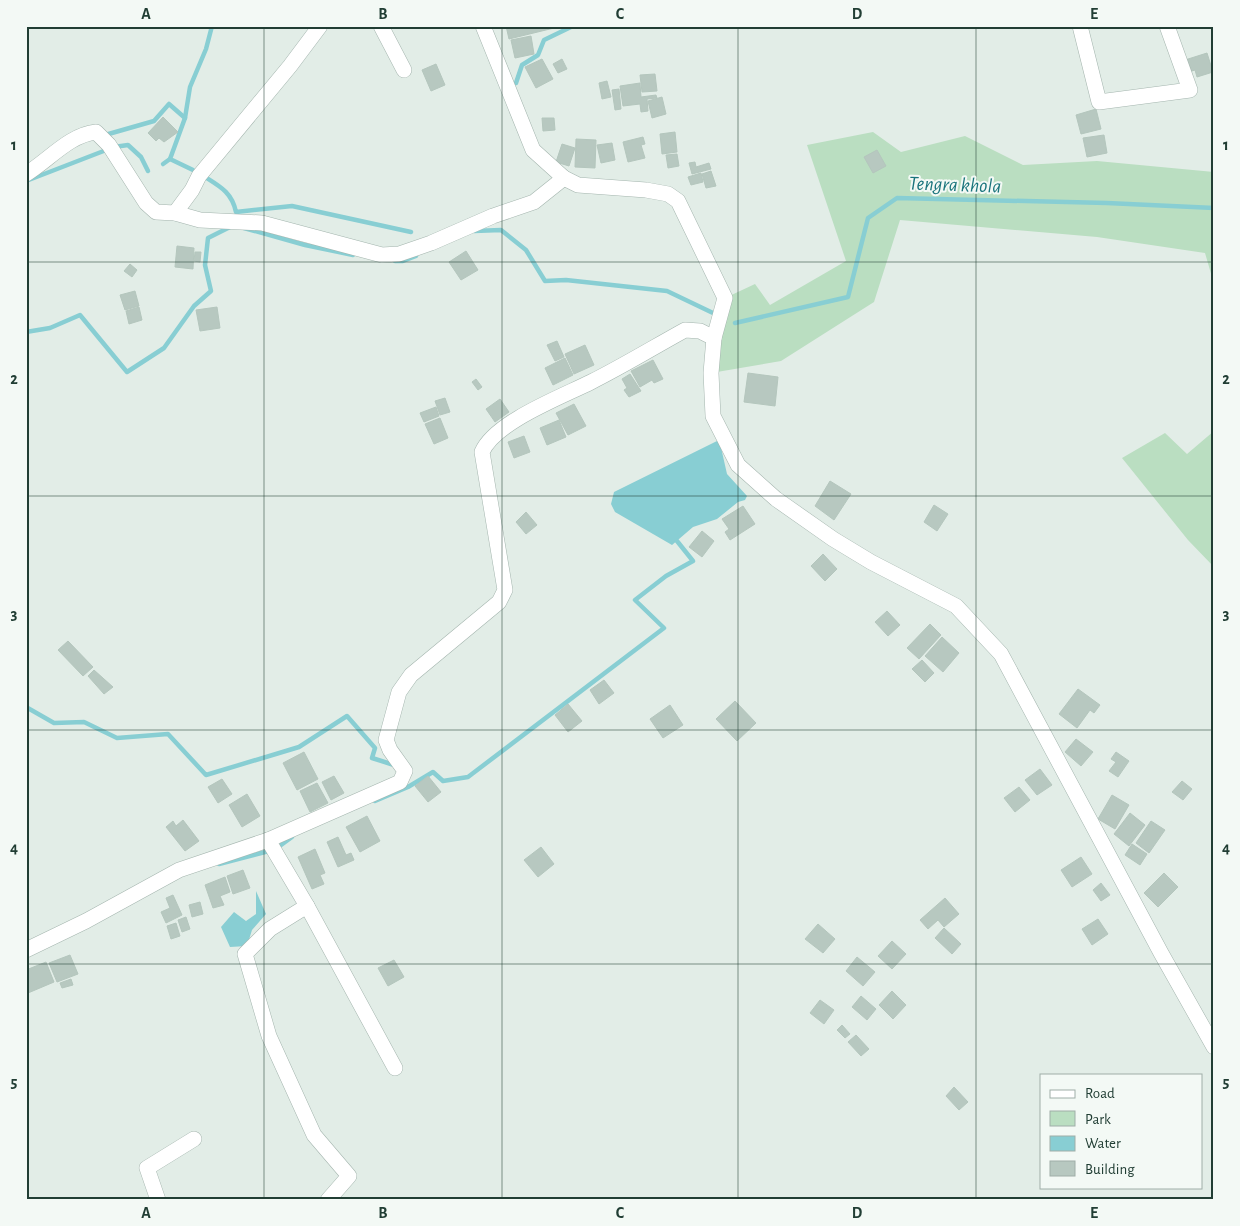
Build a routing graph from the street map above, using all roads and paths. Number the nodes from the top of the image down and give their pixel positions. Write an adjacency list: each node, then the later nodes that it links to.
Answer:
1 (320, 26): 9 (street)
2 (381, 26): 6 (street)
3 (483, 26): 8 (street)
4 (1080, 26): 5 (street)
5 (1167, 26)
6 (404, 70)
7 (26, 174): 9 (street)
8 (564, 178): 9 (street); 10 (street)
9 (175, 213)
10 (714, 338): 11 (street); 14 (street)
11 (268, 840): 12 (street); 13 (street)
12 (307, 906): 15 (street); 18 (street)
13 (26, 950)
14 (1214, 1047)
15 (395, 1068)
16 (194, 1139): 17 (street)
17 (158, 1200)
18 (328, 1200)

